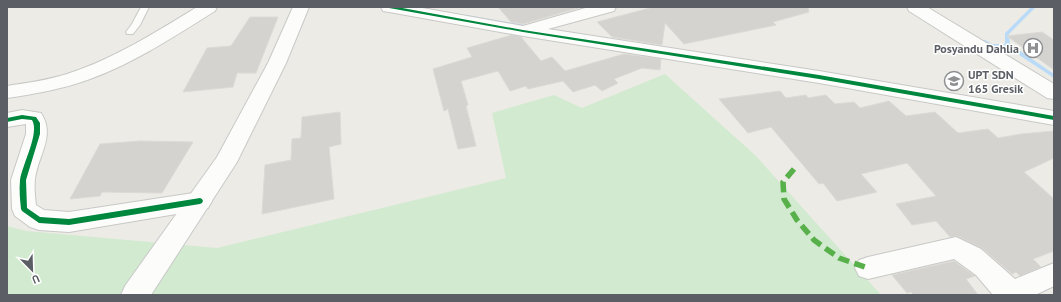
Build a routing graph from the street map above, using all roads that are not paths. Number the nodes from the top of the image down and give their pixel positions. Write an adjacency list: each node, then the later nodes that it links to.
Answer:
1 (145, 7): 8 (lane)
2 (209, 7): 9 (street)
3 (301, 7): 13 (street)
4 (389, 7): 7 (street)
5 (608, 7): 7 (street)
6 (915, 7): 10 (street)
7 (523, 31): 11 (street)
8 (130, 32)
9 (7, 92)
10 (1054, 93)
11 (1054, 118)
12 (7, 120): 13 (street)
13 (200, 201): 17 (street)
14 (868, 268): 16 (street)
15 (1054, 274): 16 (street)
16 (1009, 294)
17 (135, 295)

